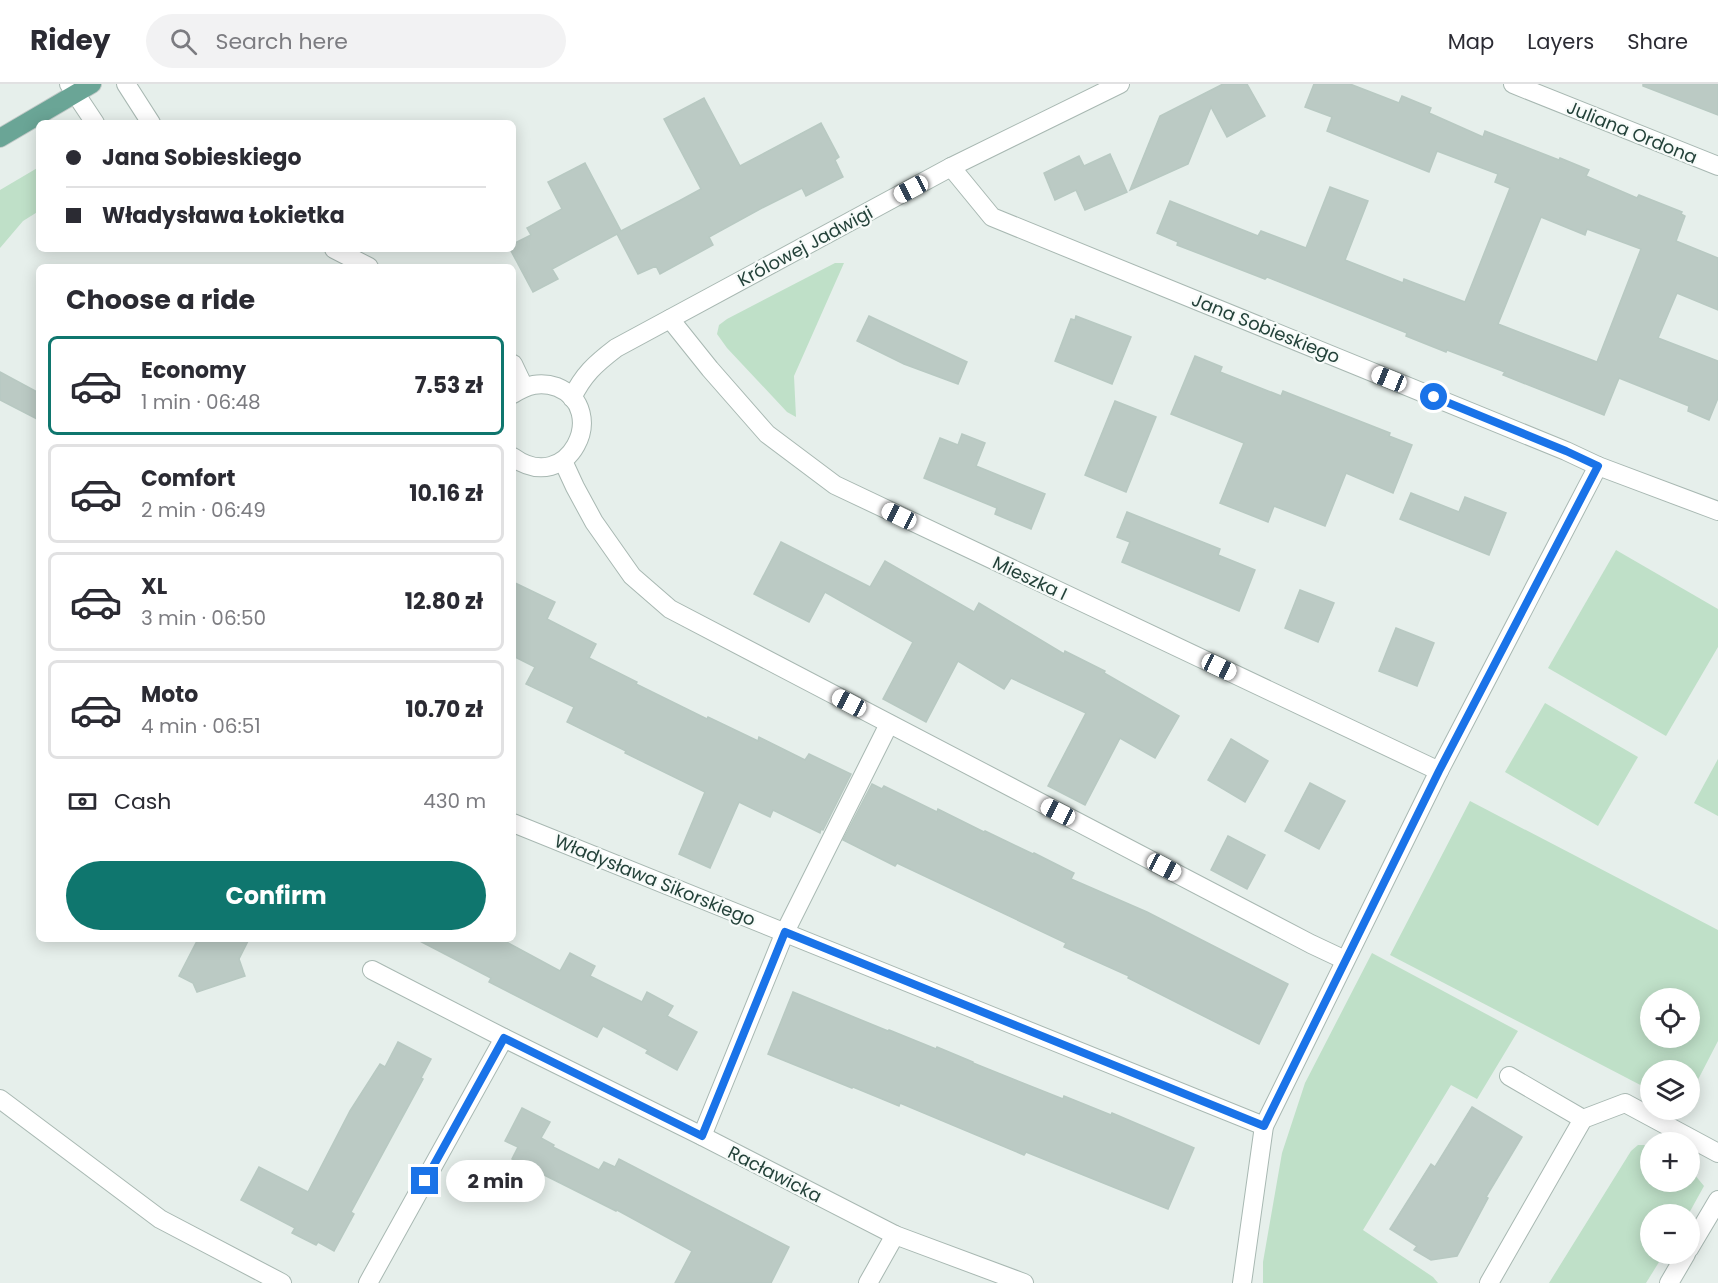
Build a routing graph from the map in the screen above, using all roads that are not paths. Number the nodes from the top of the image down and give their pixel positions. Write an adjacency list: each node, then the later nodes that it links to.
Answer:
1 (92, 84): 5 (main road)
2 (126, 84): 7 (street)
3 (1120, 84): 10 (street, Królowej Jadwigi)
4 (1513, 84): 9 (street, Juliana Ordona)
5 (72, 89): 6 (street); 8 (main road)
6 (93, 120)
7 (149, 120)
8 (0, 138)
9 (1718, 166)
10 (951, 167): 13 (street, Królowej Jadwigi); 18 (street, Jana Sobieskiego)
11 (339, 252): 12 (street)
12 (363, 264)
13 (670, 319): 15 (street, Królowej Jadwigi); 21 (street, Mieszka I)
14 (518, 391): 15 (street)
15 (572, 398): 17 (street)
16 (516, 459): 17 (street)
17 (563, 461): 20 (street)
18 (1598, 466): 19 (street, Jana Sobieskiego); 21 (street)
19 (1718, 511)
20 (889, 724): 23 (street); 24 (street)
21 (1439, 771): 24 (street)
22 (516, 824): 23 (street, Władysława Sikorskiego)
23 (785, 932): 30 (street, Władysława Sikorskiego); 31 (street)
24 (1345, 960): 30 (street)
25 (372, 970): 26 (street, Racławicka)
26 (504, 1038): 31 (street, Racławicka); 38 (street)
27 (1509, 1076): 29 (street)
28 (0, 1099): 37 (street)
29 (1583, 1119): 32 (street); 42 (street)
30 (1264, 1126): 41 (street)
31 (702, 1136): 35 (street, Racławicka)
32 (1718, 1153)
33 (1718, 1200): 34 (street)
34 (1700, 1230)
35 (894, 1235): 39 (street); 40 (street, Racławicka)
36 (1680, 1264): 43 (street)
37 (282, 1283)
38 (368, 1283)
39 (868, 1283)
40 (1024, 1283)
41 (1242, 1283)
42 (1489, 1283)
43 (1669, 1283)

